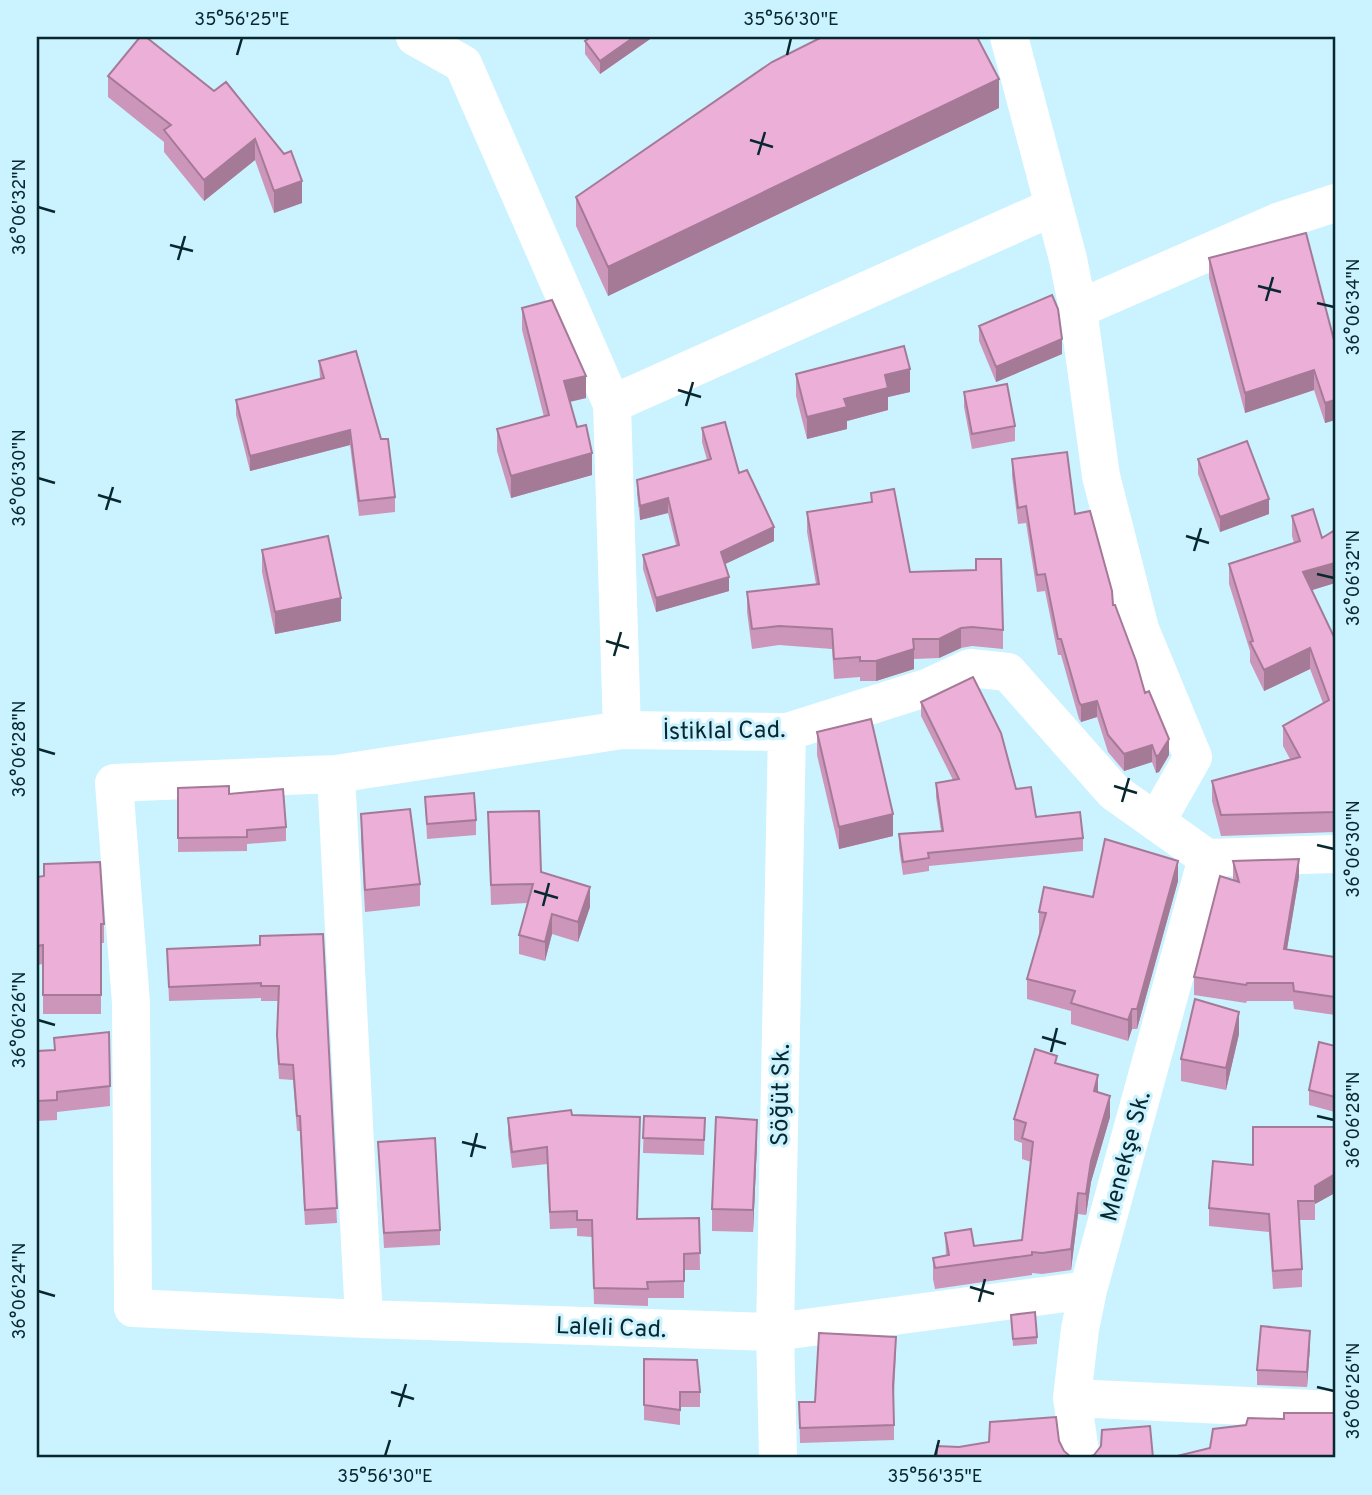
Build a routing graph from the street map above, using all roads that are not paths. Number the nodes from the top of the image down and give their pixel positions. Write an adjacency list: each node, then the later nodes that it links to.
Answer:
1 (415, 37): 6 (street)
2 (1009, 37): 4 (street)
3 (1335, 203): 5 (street)
4 (1053, 207): 5 (street); 6 (street)
5 (1078, 309): 10 (street)
6 (612, 404): 7 (street)
7 (622, 730): 8 (street, İstiklal Cad.); 9 (street, İstiklal Cad.)
8 (787, 732): 10 (street, İstiklal Cad.); 16 (street, Söğüt Sk.)
9 (336, 774): 14 (street, İstiklal Cad.); 15 (street)
10 (1156, 822): 12 (street, İstiklal Cad.)
11 (1335, 854): 12 (street)
12 (1207, 858): 13 (street, Menekşe Sk.)
13 (1088, 1290): 16 (street, Laleli Cad.); 17 (street, Menekşe Sk.)
14 (133, 1308): 15 (street, Laleli Cad.)
15 (364, 1319): 16 (street, Laleli Cad.)
16 (775, 1332): 19 (street, Söğüt Sk.)
17 (1072, 1398): 18 (street); 20 (street, Menekşe Sk.)
18 (1335, 1410)
19 (778, 1458)
20 (1080, 1458)

